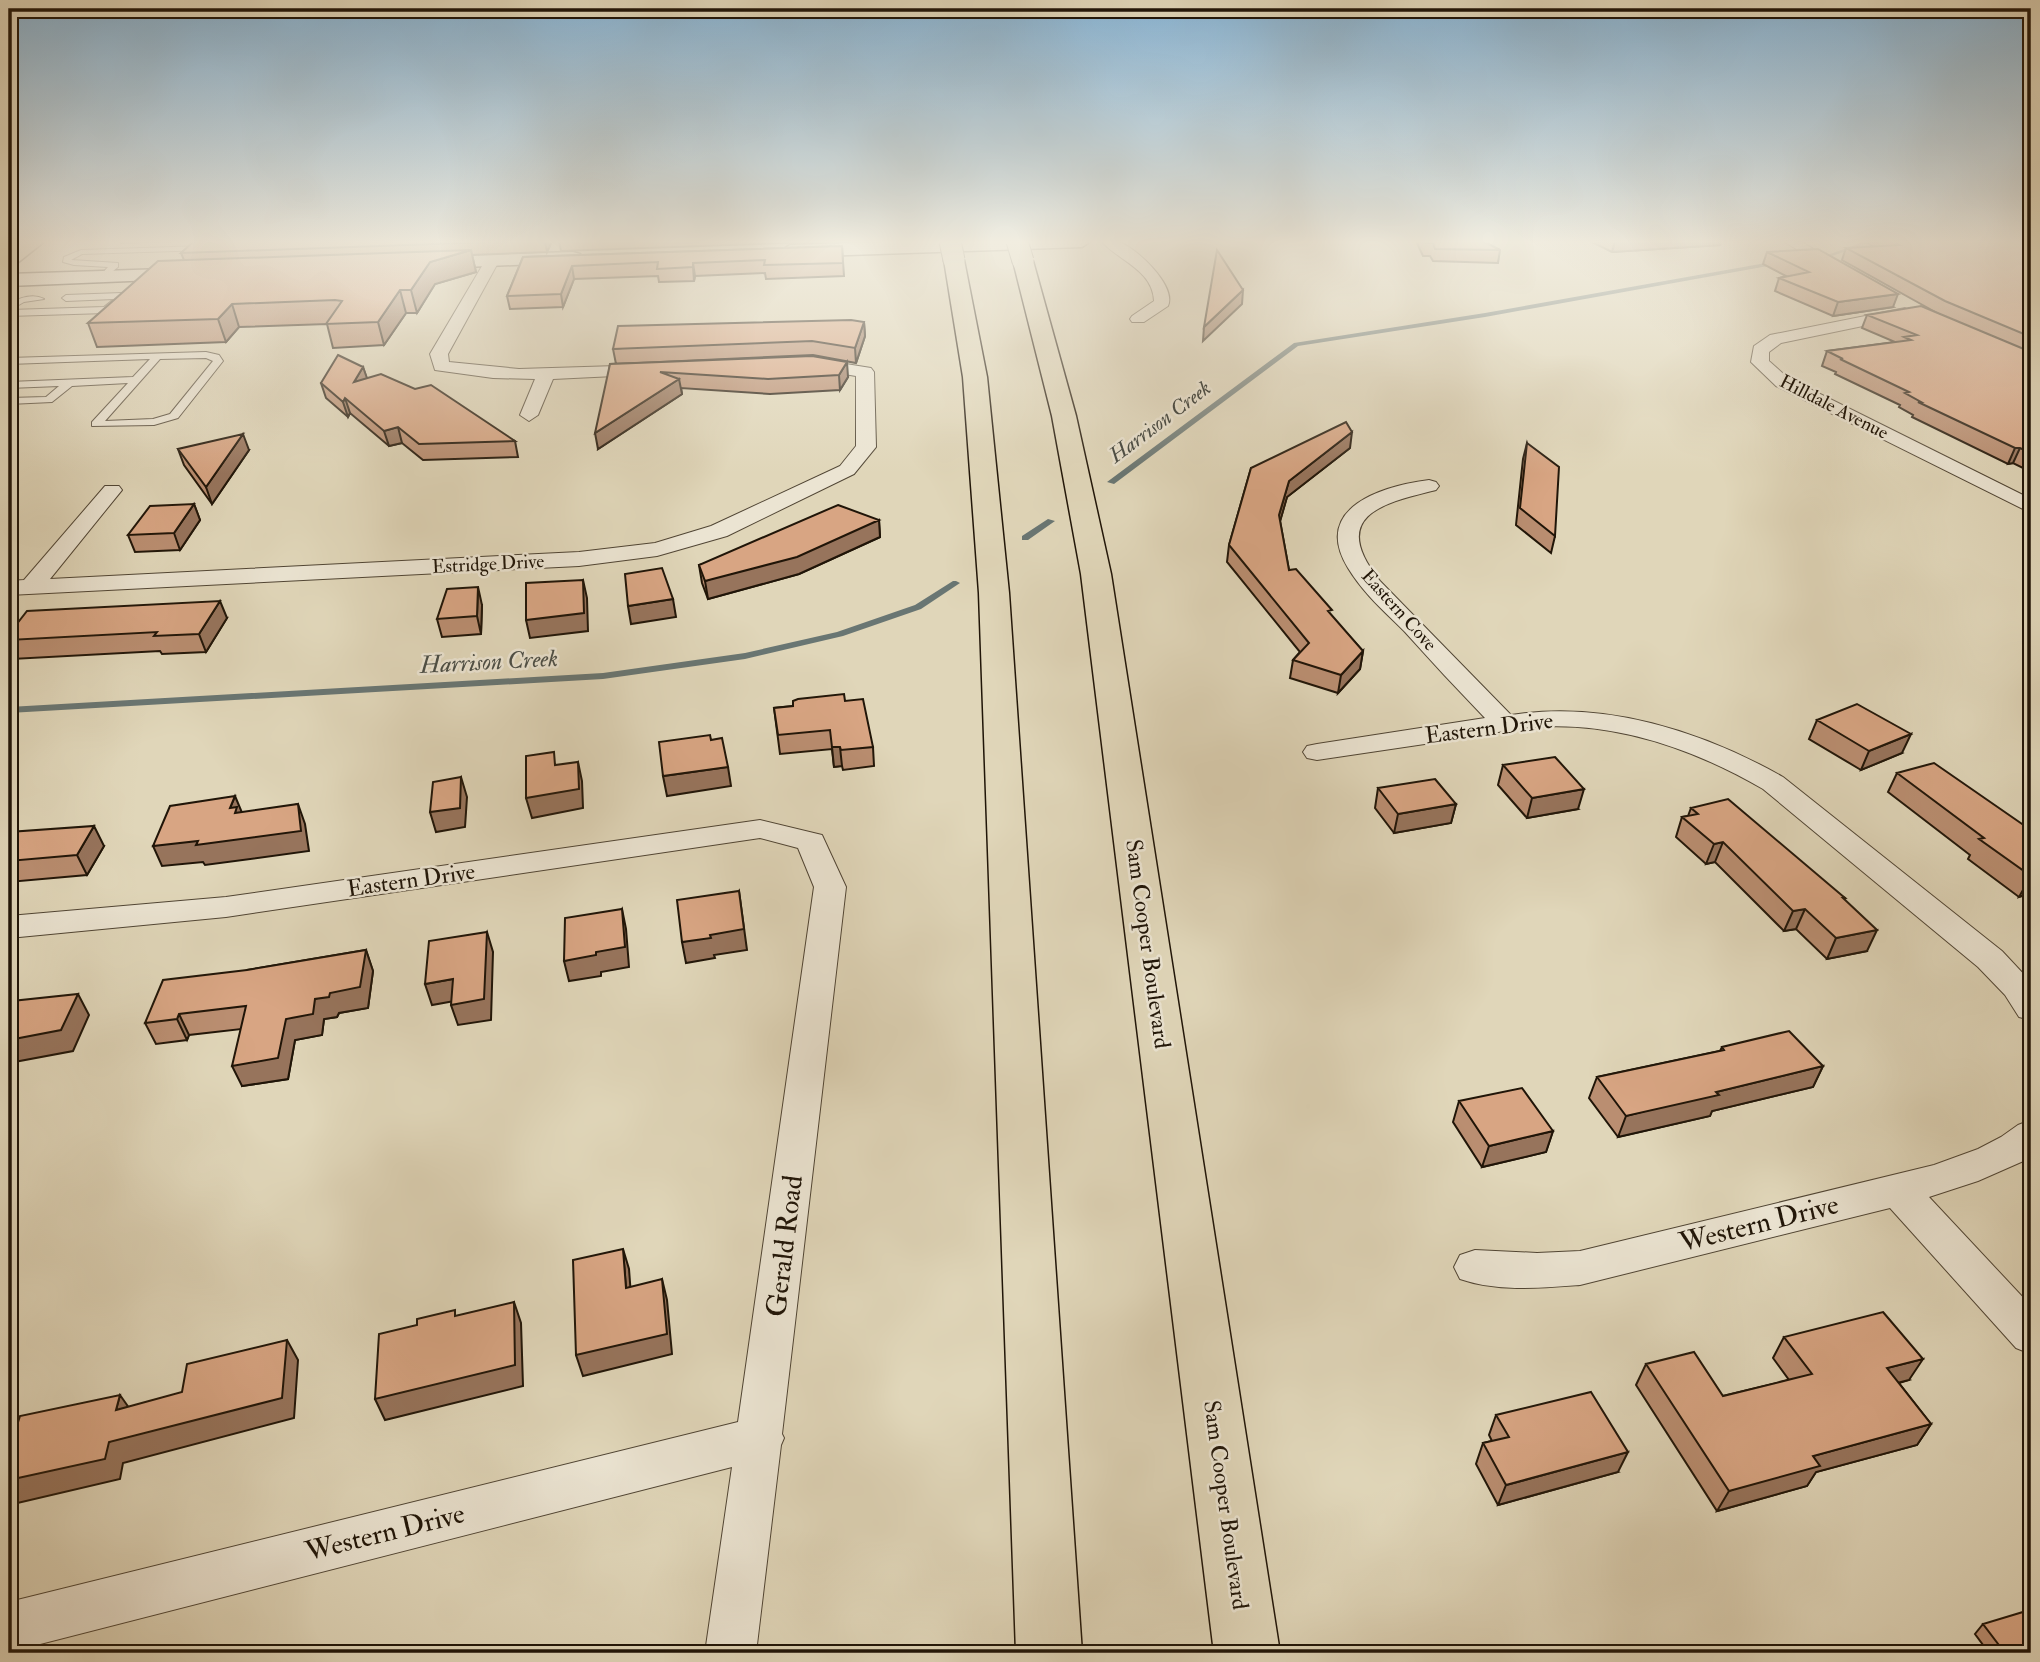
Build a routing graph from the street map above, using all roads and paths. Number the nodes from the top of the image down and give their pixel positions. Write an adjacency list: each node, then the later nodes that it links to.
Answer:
1 (459, 319): 9 (street)
2 (964, 319): 31 (main road)
3 (1041, 319): 32 (main road, Sam Cooper Boulevard)
4 (1871, 319): 17 (street, Hilldale Avenue)
5 (158, 356): 6 (lane); 10 (lane); 10 (lane)
6 (9, 361)
7 (786, 364): 18 (street, Estridge Drive)
8 (666, 369): 9 (street)
9 (547, 374): 14 (street)
10 (136, 380): 11 (lane)
11 (69, 383): 12 (lane); 13 (lane)
12 (9, 385)
13 (9, 401)
14 (529, 415)
15 (1429, 486): 19 (street, Eastern Cove)
16 (113, 490): 18 (street)
17 (2031, 507)
18 (20, 587)
19 (1504, 723): 20 (street, Eastern Drive); 23 (street, Eastern Drive)
20 (1317, 752)
21 (811, 842): 22 (street, Eastern Drive); 28 (street, Gerald Road)
22 (9, 927)
23 (2031, 1008)
24 (2031, 1135): 25 (street, Western Drive)
25 (1897, 1189): 26 (street, Western Drive); 27 (street)
26 (1475, 1267)
27 (2031, 1335)
28 (761, 1438): 29 (street, Western Drive); 30 (street, Gerald Road)
29 (9, 1627)
30 (732, 1653)
31 (1049, 1653)
32 (1247, 1653)

